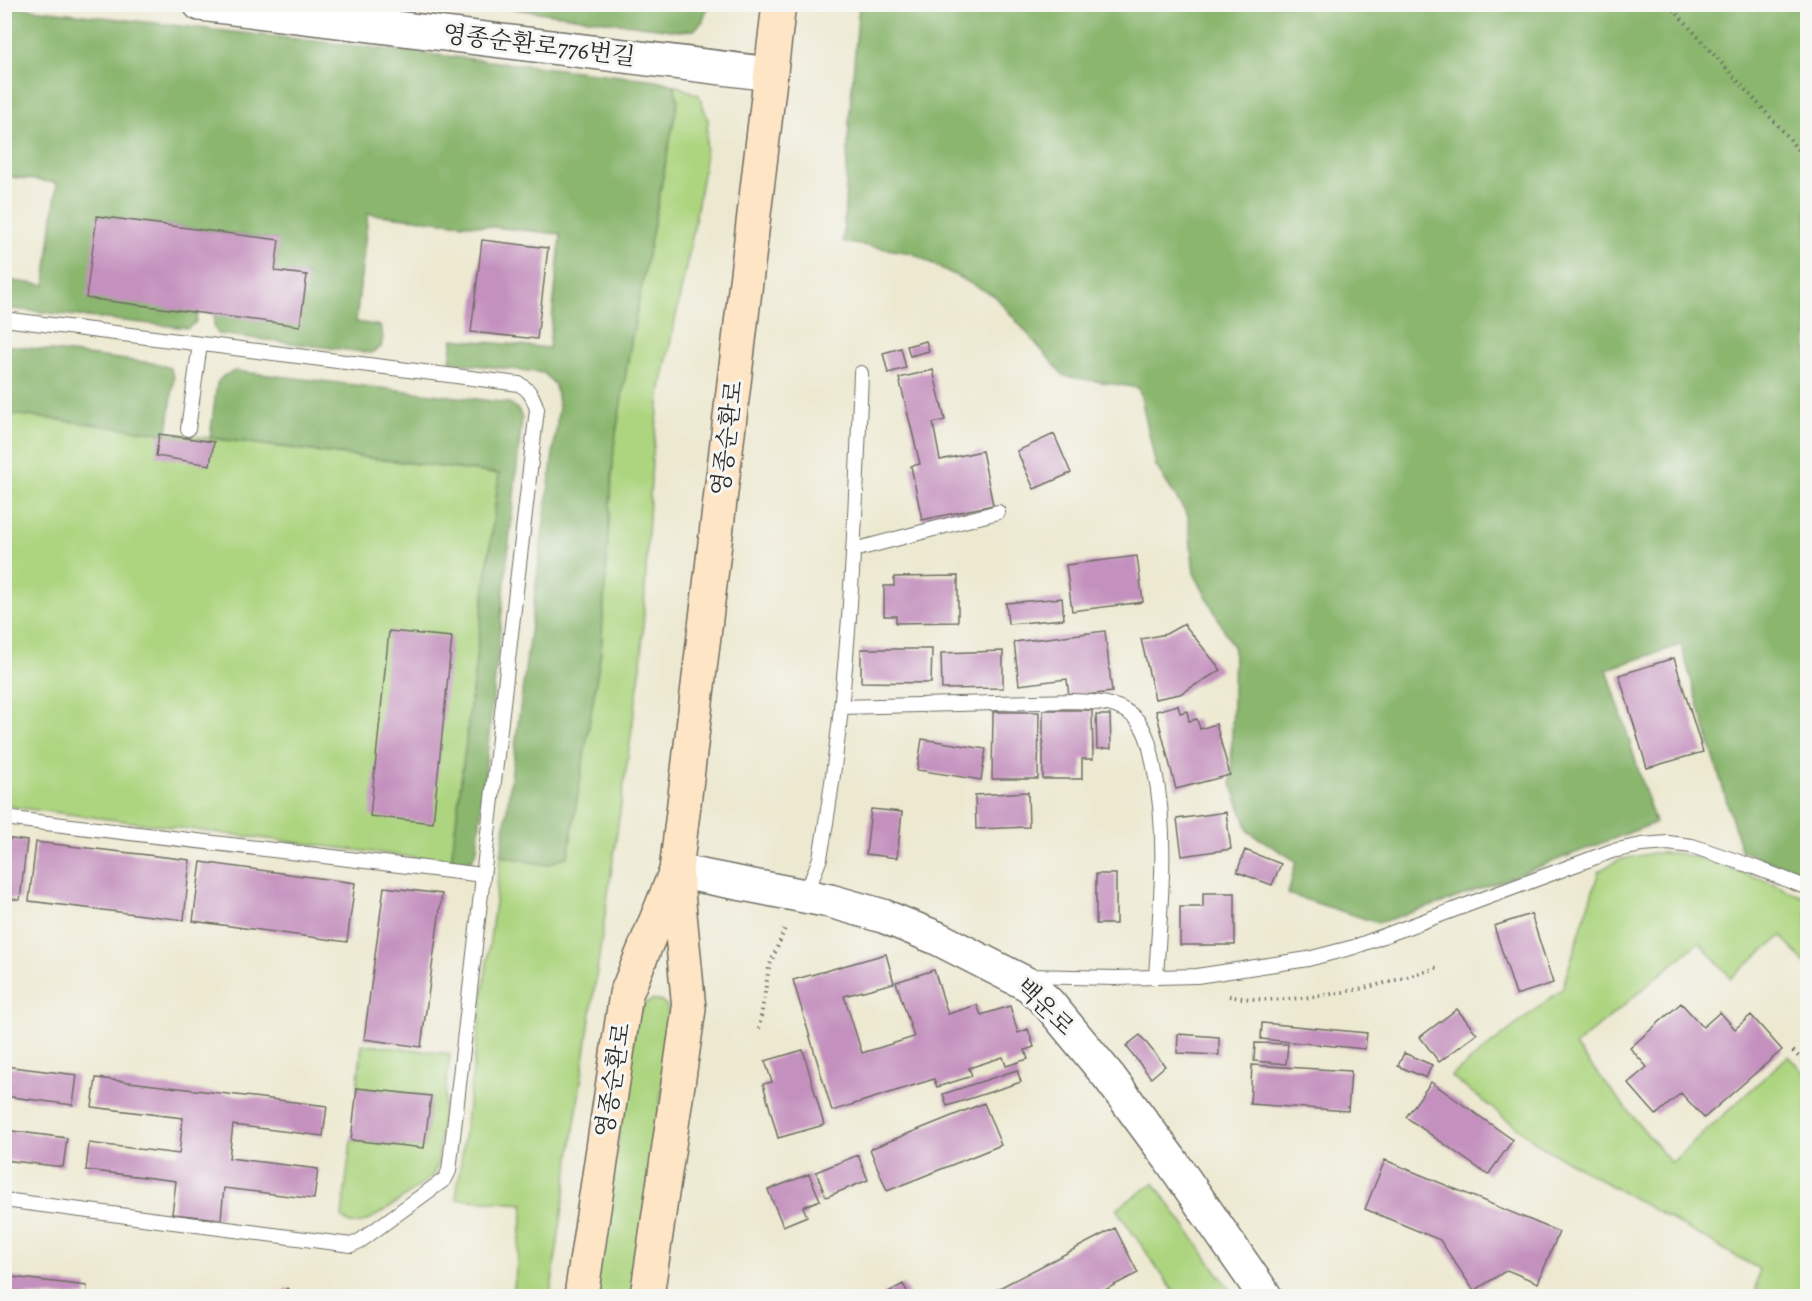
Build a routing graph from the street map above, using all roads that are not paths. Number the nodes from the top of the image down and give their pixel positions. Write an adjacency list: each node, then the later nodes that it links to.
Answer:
1 (200, 4): 3 (street, 영종순환로776번길)
2 (779, 4): 4 (main road, 영종순환로)
3 (390, 16): 4 (street, 영종순환로776번길)
4 (771, 74): 13 (main road, 영종순환로)
5 (4, 319): 6 (lane)
6 (200, 344): 8 (lane); 14 (lane)
7 (861, 373): 10 (lane)
8 (188, 429)
9 (998, 512): 10 (lane)
10 (854, 550): 11 (lane)
11 (841, 707): 16 (lane); 18 (lane)
12 (4, 818): 14 (lane)
13 (676, 871): 16 (street, 백운로); 20 (main road, 영종순환로); 21 (main road, 영종순환로)
14 (483, 875): 19 (lane)
15 (1808, 888): 18 (lane)
16 (798, 896): 17 (street, 백운로)
17 (1014, 976): 18 (lane); 22 (street, 백운로)
18 (1156, 977)
19 (4, 1200)
20 (582, 1296)
21 (647, 1296)
22 (1265, 1296)

